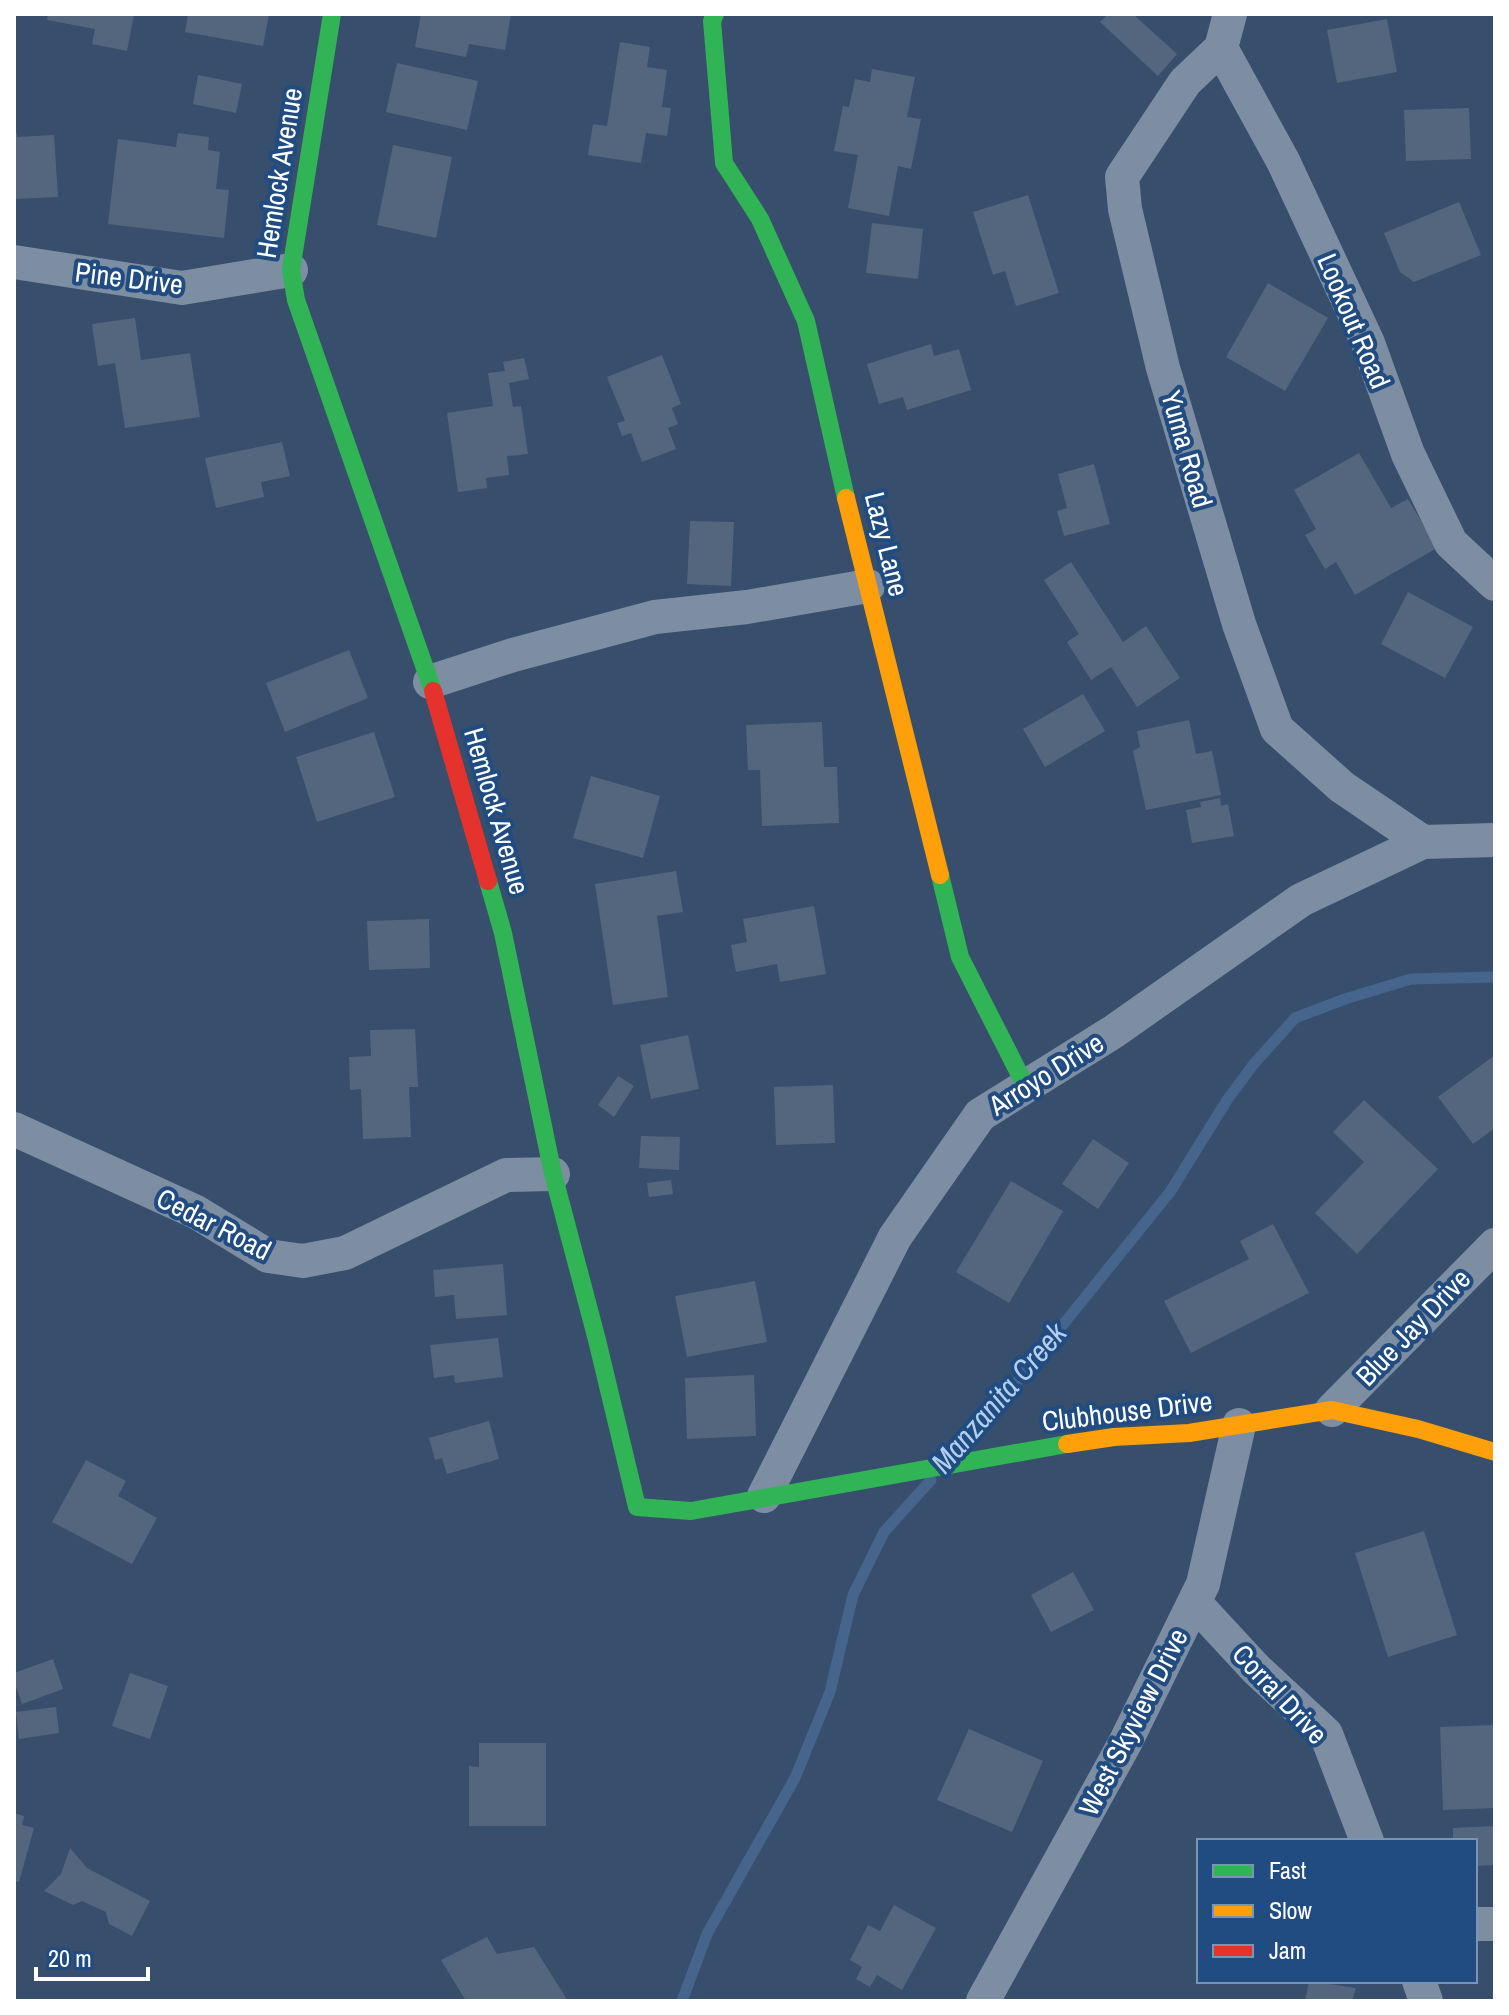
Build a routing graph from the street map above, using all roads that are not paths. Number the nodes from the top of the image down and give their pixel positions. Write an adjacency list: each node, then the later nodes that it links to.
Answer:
1 (332, 14): 6 (street, Hemlock Avenue)
2 (715, 14): 8 (street, Lazy Lane)
3 (1230, 14): 4 (street)
4 (1221, 48): 7 (street, Lookout Road); 11 (street, Yuma Road)
5 (14, 262): 6 (street, Pine Drive)
6 (291, 270): 9 (street, Hemlock Avenue)
7 (1495, 584)
8 (868, 586): 9 (street); 12 (street, Lazy Lane)
9 (430, 682): 14 (street, Hemlock Avenue)
10 (1495, 840): 11 (street, Arroyo Drive)
11 (1423, 842): 12 (street, Arroyo Drive)
12 (1026, 1087): 19 (street, Arroyo Drive)
13 (14, 1129): 14 (street, Cedar Road)
14 (553, 1174): 19 (street, Hemlock Avenue)
15 (1495, 1245): 16 (street, Blue Jay Drive)
16 (1332, 1410): 17 (street, Clubhouse Drive); 18 (street, Clubhouse Drive)
17 (1239, 1425): 19 (street, Clubhouse Drive); 20 (street, West Skyview Drive)
18 (1495, 1452)
19 (764, 1496)
20 (1194, 1602): 21 (street, Corral Drive); 22 (street, West Skyview Drive)
21 (1366, 1839)
22 (983, 2001)

